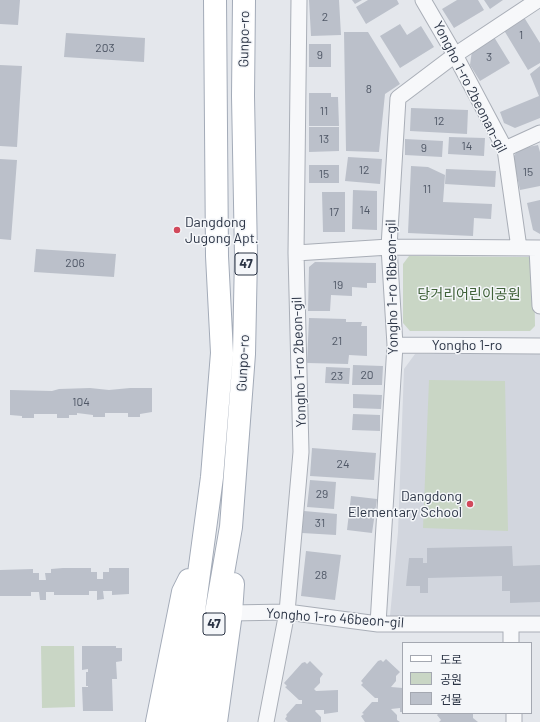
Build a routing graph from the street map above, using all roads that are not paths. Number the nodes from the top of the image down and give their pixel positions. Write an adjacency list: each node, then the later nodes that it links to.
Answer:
1 (215, 0): 17 (main road, Gunpo-ro / 47)
2 (244, 0): 16 (main road, Gunpo-ro / 47)
3 (299, 0): 12 (street, Yongho 1-ro 2beon-gil)
4 (423, 0): 6 (street, Yongho 1-ro 2beonan-gil)
5 (538, 0): 6 (street, Yongho 1-ro 16beon-gil)
6 (455, 55): 8 (street, Yongho 1-ro 2beonan-gil); 9 (street, Yongho 1-ro 16beon-gil)
7 (540, 134): 8 (street)
8 (505, 150): 10 (street, Yongho 1-ro 2beonan-gil)
9 (389, 247): 10 (street); 12 (street); 14 (street, Yongho 1-ro 16beon-gil)
10 (519, 248): 11 (street)
11 (538, 249): 13 (street)
12 (296, 253): 18 (street, Yongho 1-ro 2beon-gil)
13 (540, 306)
14 (395, 345): 15 (street, Yongho 1-ro); 20 (street, Yongho 1-ro 16beon-gil)
15 (540, 346)
16 (231, 527): 19 (main road); 26 (main road, Gunpo-ro / 47)
17 (202, 558): 24 (main road, 47); 25 (main road, Gunpo-ro / 47)
18 (287, 612): 19 (street, Yongho 1-ro 46beon-gil); 20 (street, Yongho 1-ro 46beon-gil); 28 (street, Yongho 1-ro 2beon-gil)
19 (231, 613): 27 (main road)
20 (378, 624): 21 (street, Yongho 1-ro 46beon-gil)
21 (511, 624): 22 (street, Yongho 1-ro 46beon-gil); 23 (street)
22 (540, 624)
23 (511, 642)
24 (157, 722)
25 (179, 722)
26 (197, 722)
27 (216, 722)
28 (266, 722)

